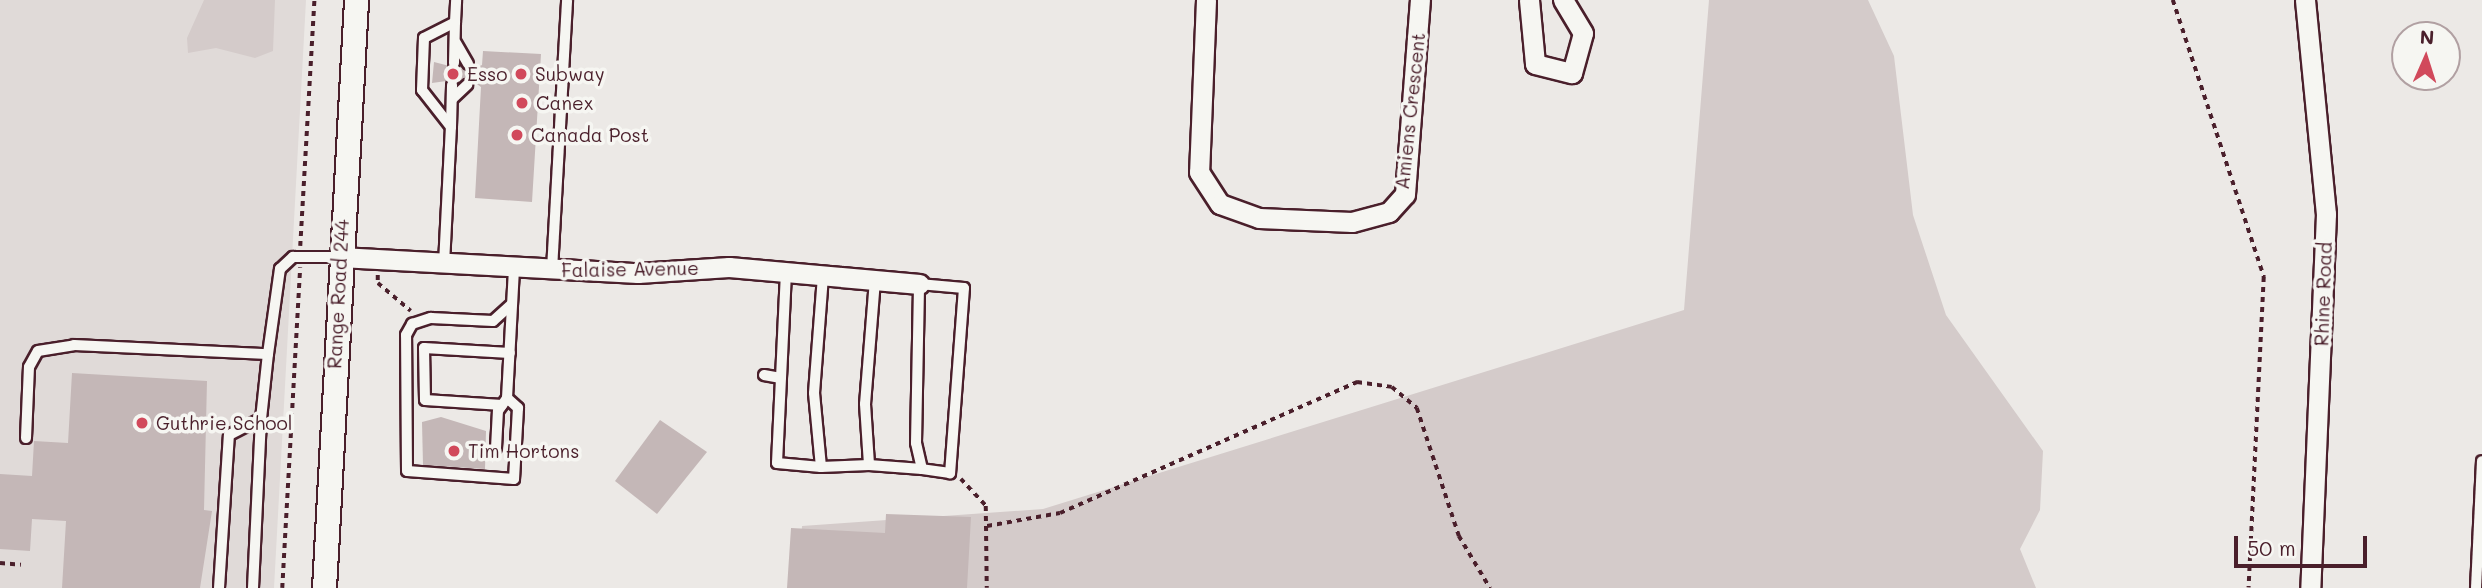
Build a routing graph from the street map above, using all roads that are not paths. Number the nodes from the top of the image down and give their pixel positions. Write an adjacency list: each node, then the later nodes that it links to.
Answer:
1 (356, 0): 17 (street, Range Road 244)
2 (456, 0): 9 (lane)
3 (567, 0): 20 (lane)
4 (1206, 0): 5 (street, Amiens Crescent)
5 (1420, 0)
6 (1529, 0): 7 (street)
7 (1563, 0)
8 (2305, 0): 41 (street, Rhine Road)
9 (455, 22): 10 (lane); 16 (lane)
10 (454, 41): 11 (lane); 12 (lane)
11 (454, 63)
12 (468, 64)
13 (453, 85): 15 (lane)
14 (467, 85): 15 (lane)
15 (452, 99): 16 (lane)
16 (451, 127): 18 (lane)
17 (340, 257): 18 (street, Falaise Avenue); 27 (lane); 40 (street, Range Road 244)
18 (444, 264): 19 (street, Falaise Avenue)
19 (514, 268): 20 (street, Falaise Avenue); 25 (lane)
20 (552, 270): 21 (street, Falaise Avenue)
21 (786, 272): 22 (street, Falaise Avenue); 29 (lane)
22 (823, 275): 23 (street, Falaise Avenue); 36 (lane)
23 (875, 280): 24 (street, Falaise Avenue); 35 (lane)
24 (919, 284): 37 (lane); 37 (lane)
25 (512, 304): 26 (lane); 30 (lane)
26 (510, 353): 30 (lane); 30 (lane)
27 (268, 354): 31 (lane); 32 (lane)
28 (764, 375): 29 (lane)
29 (781, 378): 36 (lane)
30 (505, 402): 33 (lane)
31 (261, 419): 38 (lane); 39 (lane)
32 (26, 438)
33 (496, 448)
34 (2482, 461): 42 (lane)
35 (869, 465): 36 (lane); 37 (lane)
36 (821, 467)
37 (922, 469)
38 (219, 588)
39 (253, 588)
40 (324, 588)
41 (2310, 588)
42 (2476, 588)

